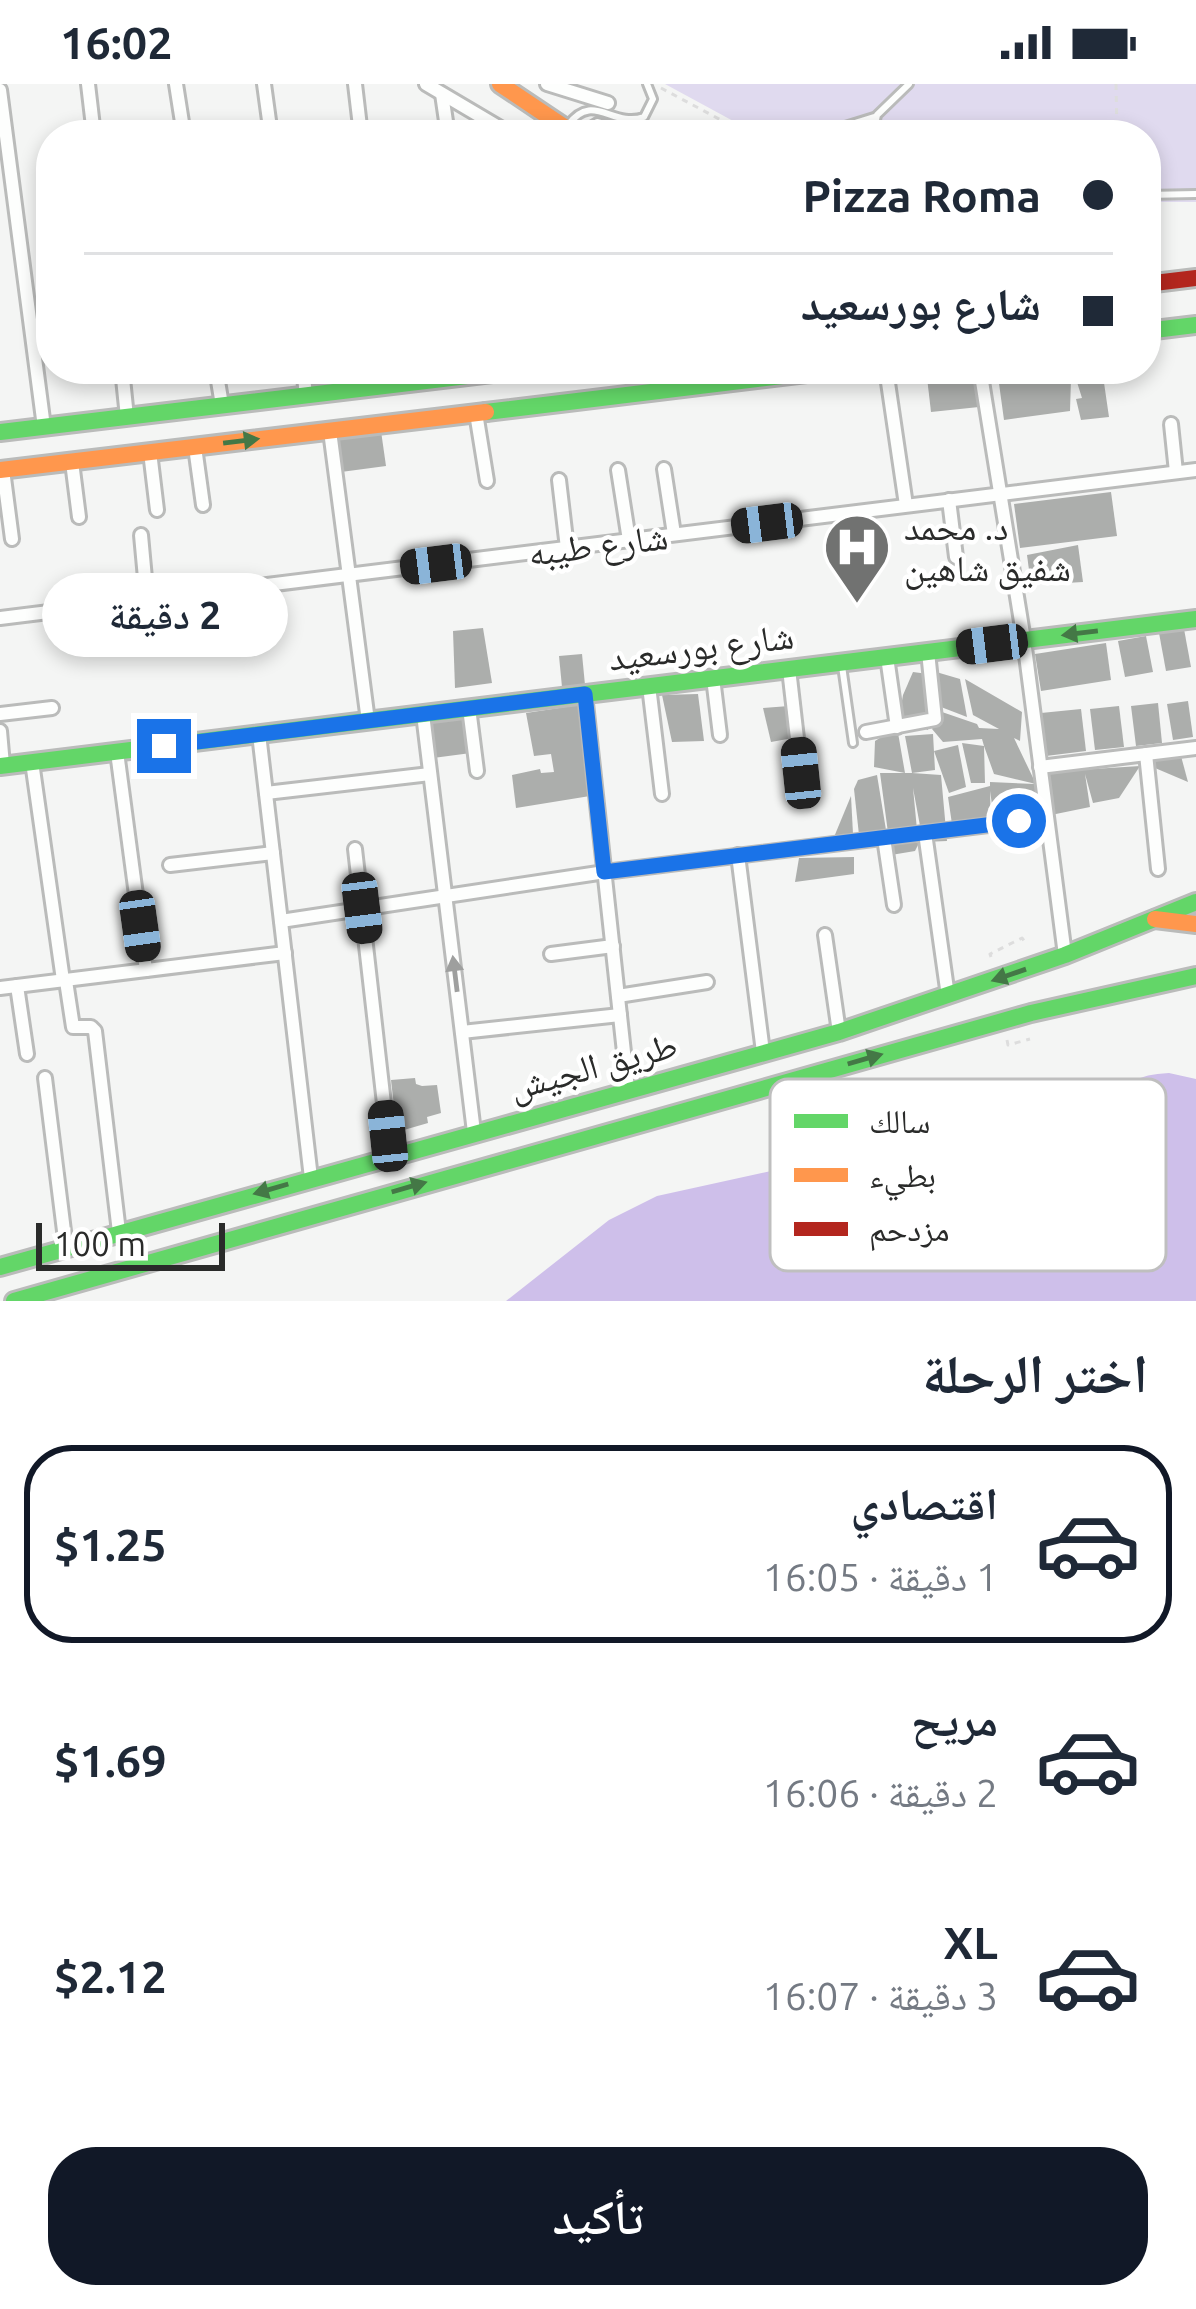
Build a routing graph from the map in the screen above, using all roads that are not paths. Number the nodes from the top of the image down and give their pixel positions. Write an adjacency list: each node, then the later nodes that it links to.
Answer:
1 (88, 84): 14 (street)
2 (176, 84): 15 (street)
3 (264, 84): 16 (street)
4 (355, 84): 17 (street)
5 (426, 84): 11 (street)
6 (500, 84): 20 (main road)
7 (548, 84): 12 (street)
8 (649, 84): 23 (lane)
9 (909, 84): 13 (lane)
10 (0, 90): 32 (street)
11 (442, 94): 18 (street); 19 (street)
12 (608, 104)
13 (877, 115): 24 (lane); 25 (lane)
14 (92, 120)
15 (182, 120)
16 (269, 120)
17 (359, 120)
18 (446, 120)
19 (486, 120)
20 (554, 120)
21 (578, 120): 22 (lane)
22 (627, 120)
23 (634, 120)
24 (862, 120)
25 (876, 120)
26 (1196, 194): 27 (lane)
27 (1161, 195)
28 (1196, 278): 29 (main road)
29 (1161, 282)
30 (1196, 325): 31 (main road)
31 (1161, 329)
32 (36, 366)
33 (38, 384): 46 (street)
34 (124, 384): 44 (street)
35 (219, 384): 42 (street)
36 (305, 384): 41 (street)
37 (359, 384): 41 (main road)
38 (716, 384): 43 (main road)
39 (888, 384): 62 (street)
40 (982, 384): 59 (street)
41 (306, 395): 42 (main road)
42 (222, 405): 44 (main road)
43 (476, 413): 47 (main road); 58 (street)
44 (128, 417): 46 (main road)
45 (1171, 424): 56 (street)
46 (44, 427): 48 (main road)
47 (330, 430): 49 (main road, one-way to 47); 71 (street)
48 (0, 432)
49 (194, 447): 50 (main road); 61 (street)
50 (150, 452): 51 (main road); 63 (street)
51 (72, 462): 53 (main road); 64 (street)
52 (664, 469): 66 (street)
53 (1, 470): 67 (street)
54 (618, 470): 68 (street)
55 (1196, 470): 56 (street, شارع طيبه)
56 (1176, 472): 59 (street, شارع طيبه)
57 (559, 480): 69 (street)
58 (487, 481)
59 (1000, 494): 60 (street, شارع طيبه); 75 (street)
60 (949, 500): 62 (street, شارع طيبه); 70 (street)
61 (203, 505)
62 (907, 506): 66 (street, شارع طيبه)
63 (157, 510)
64 (79, 517)
65 (141, 535): 72 (street)
66 (674, 535): 68 (street, شارع طيبه)
67 (12, 539)
68 (629, 540): 69 (street, شارع طيبه)
69 (567, 548): 71 (street, شارع طيبه)
70 (956, 557)
71 (349, 575): 72 (street, شارع طيبه); 87 (street)
72 (147, 600): 73 (street, شارع طيبه)
73 (0, 619)
74 (1196, 619): 75 (main road, شارع بورسعيد, one-way to 75)
75 (1024, 640): 76 (main road, شارع بورسعيد); 99 (street)
76 (928, 652): 77 (main road, شارع بورسعيد); 88 (street)
77 (887, 657): 78 (main road, شارع بورسعيد); 88 (street)
78 (841, 662): 79 (main road, شارع بورسعيد); 93 (lane)
79 (789, 669): 80 (main road, شارع بورسعيد); 101 (street)
80 (713, 678): 81 (main road, شارع بورسعيد); 92 (street)
81 (649, 686): 82 (main road, شارع بورسعيد); 104 (street)
82 (585, 694): 84 (main road, شارع بورسعيد); 113 (street)
83 (52, 708): 85 (street)
84 (469, 708): 86 (main road, شارع بورسعيد); 100 (street)
85 (0, 714)
86 (423, 714): 87 (main road, شارع بورسعيد); 102 (street)
87 (368, 721): 91 (main road, شارع بورسعيد)
88 (897, 727): 90 (street)
89 (0, 731): 98 (street)
90 (866, 732)
91 (259, 734): 95 (main road, شارع بورسعيد); 103 (street)
92 (720, 735)
93 (853, 743)
94 (1196, 748): 96 (street)
95 (117, 752): 97 (main road, شارع بورسعيد); 127 (street)
96 (1146, 754): 99 (street); 112 (street)
97 (32, 762): 98 (main road, شارع بورسعيد); 129 (street)
98 (2, 766)
99 (1040, 767): 105 (street)
100 (477, 771)
101 (801, 773)
102 (430, 774): 103 (street); 114 (street)
103 (266, 793): 109 (street)
104 (662, 794)
105 (1046, 818): 106 (street); 125 (street)
106 (926, 833): 107 (street); 135 (street)
107 (884, 838): 110 (street); 116 (street)
108 (355, 849): 117 (street)
109 (273, 853): 111 (street); 119 (street)
110 (738, 856): 113 (street); 139 (street)
111 (170, 865)
112 (1158, 869)
113 (604, 872): 114 (street); 122 (street)
114 (445, 896): 117 (street); 137 (street, one-way to 114)
115 (1196, 902): 118 (main road, طريق الجيش)
116 (894, 905)
117 (362, 908): 119 (street); 146 (street)
118 (1155, 920): 120 (main road); 125 (main road, طريق الجيش)
119 (281, 921): 123 (street)
120 (1196, 924)
121 (825, 935): 138 (street)
122 (613, 946): 124 (street); 134 (street)
123 (284, 953): 127 (street); 147 (street)
124 (550, 954)
125 (1065, 955): 135 (main road, طريق الجيش, one-way to 135)
126 (1196, 964): 131 (main road)
127 (146, 970): 129 (street)
128 (1196, 976): 131 (main road, طريق الجيش)
129 (65, 981): 132 (street); 148 (street)
130 (706, 982): 134 (street)
131 (1162, 985): 142 (main road, طريق الجيش, one-way to 131)
132 (17, 986): 133 (street); 140 (street)
133 (0, 988)
134 (618, 996): 136 (street)
135 (948, 996): 138 (main road, طريق الجيش)
136 (620, 1015): 137 (street); 144 (street)
137 (462, 1032): 145 (street)
138 (839, 1032): 139 (main road, طريق الجيش)
139 (763, 1052): 144 (main road, طريق الجيش)
140 (27, 1054)
141 (45, 1078): 149 (street)
142 (795, 1079)
143 (770, 1086): 151 (main road, طريق الجيش, one-way to 143)
144 (628, 1090): 145 (main road, طريق الجيش)
145 (474, 1132): 146 (main road, طريق الجيش)
146 (390, 1156): 147 (main road, طريق الجيش)
147 (310, 1178): 148 (main road, طريق الجيش, one-way to 148)
148 (119, 1232): 149 (main road, طريق الجيش)
149 (66, 1247): 150 (main road, طريق الجيش)
150 (0, 1267)
151 (14, 1301)

